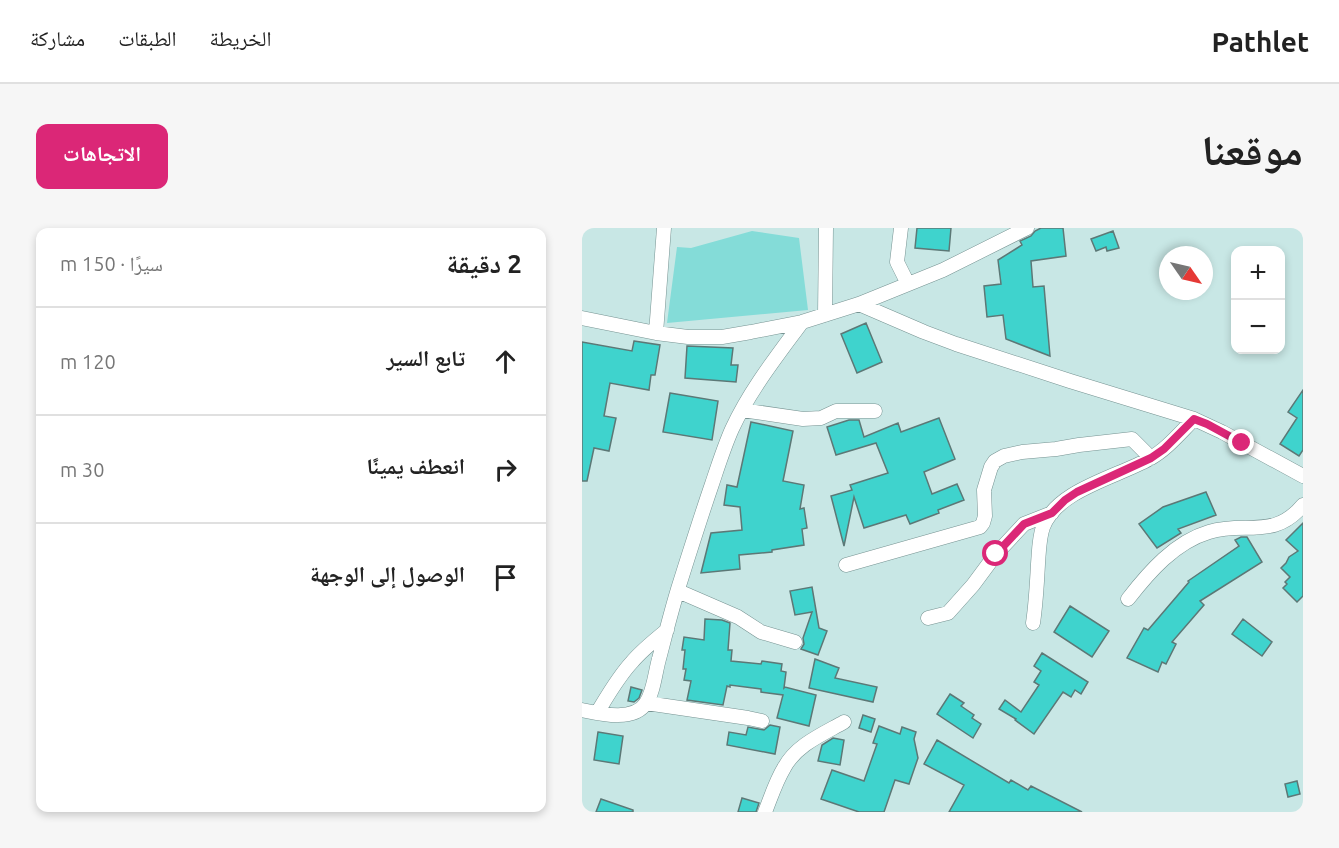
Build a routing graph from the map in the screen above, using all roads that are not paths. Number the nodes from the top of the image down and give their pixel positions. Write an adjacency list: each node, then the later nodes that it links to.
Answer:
1 (664, 228): 10 (street)
2 (826, 228): 7 (street)
3 (901, 228): 5 (street)
4 (1027, 228): 5 (street)
5 (908, 284): 6 (street)
6 (859, 304): 7 (street); 13 (street)
7 (825, 315): 9 (street)
8 (582, 318): 10 (street)
9 (802, 322): 10 (street); 11 (street)
10 (656, 333)
11 (742, 410): 12 (street); 19 (street)
12 (875, 411)
13 (1194, 419): 14 (street); 15 (street)
14 (1151, 458): 17 (street); 18 (street)
15 (1303, 476)
16 (1303, 505): 20 (street)
17 (1052, 513): 21 (street); 22 (street)
18 (846, 565)
19 (678, 591): 23 (street); 24 (street)
20 (1128, 599)
21 (928, 618)
22 (1033, 623)
23 (667, 630): 25 (street); 27 (street)
24 (795, 642)
25 (646, 703): 27 (street); 28 (street)
26 (582, 710): 27 (street)
27 (597, 713)
28 (762, 721)
29 (844, 722): 30 (street)
30 (765, 812)

